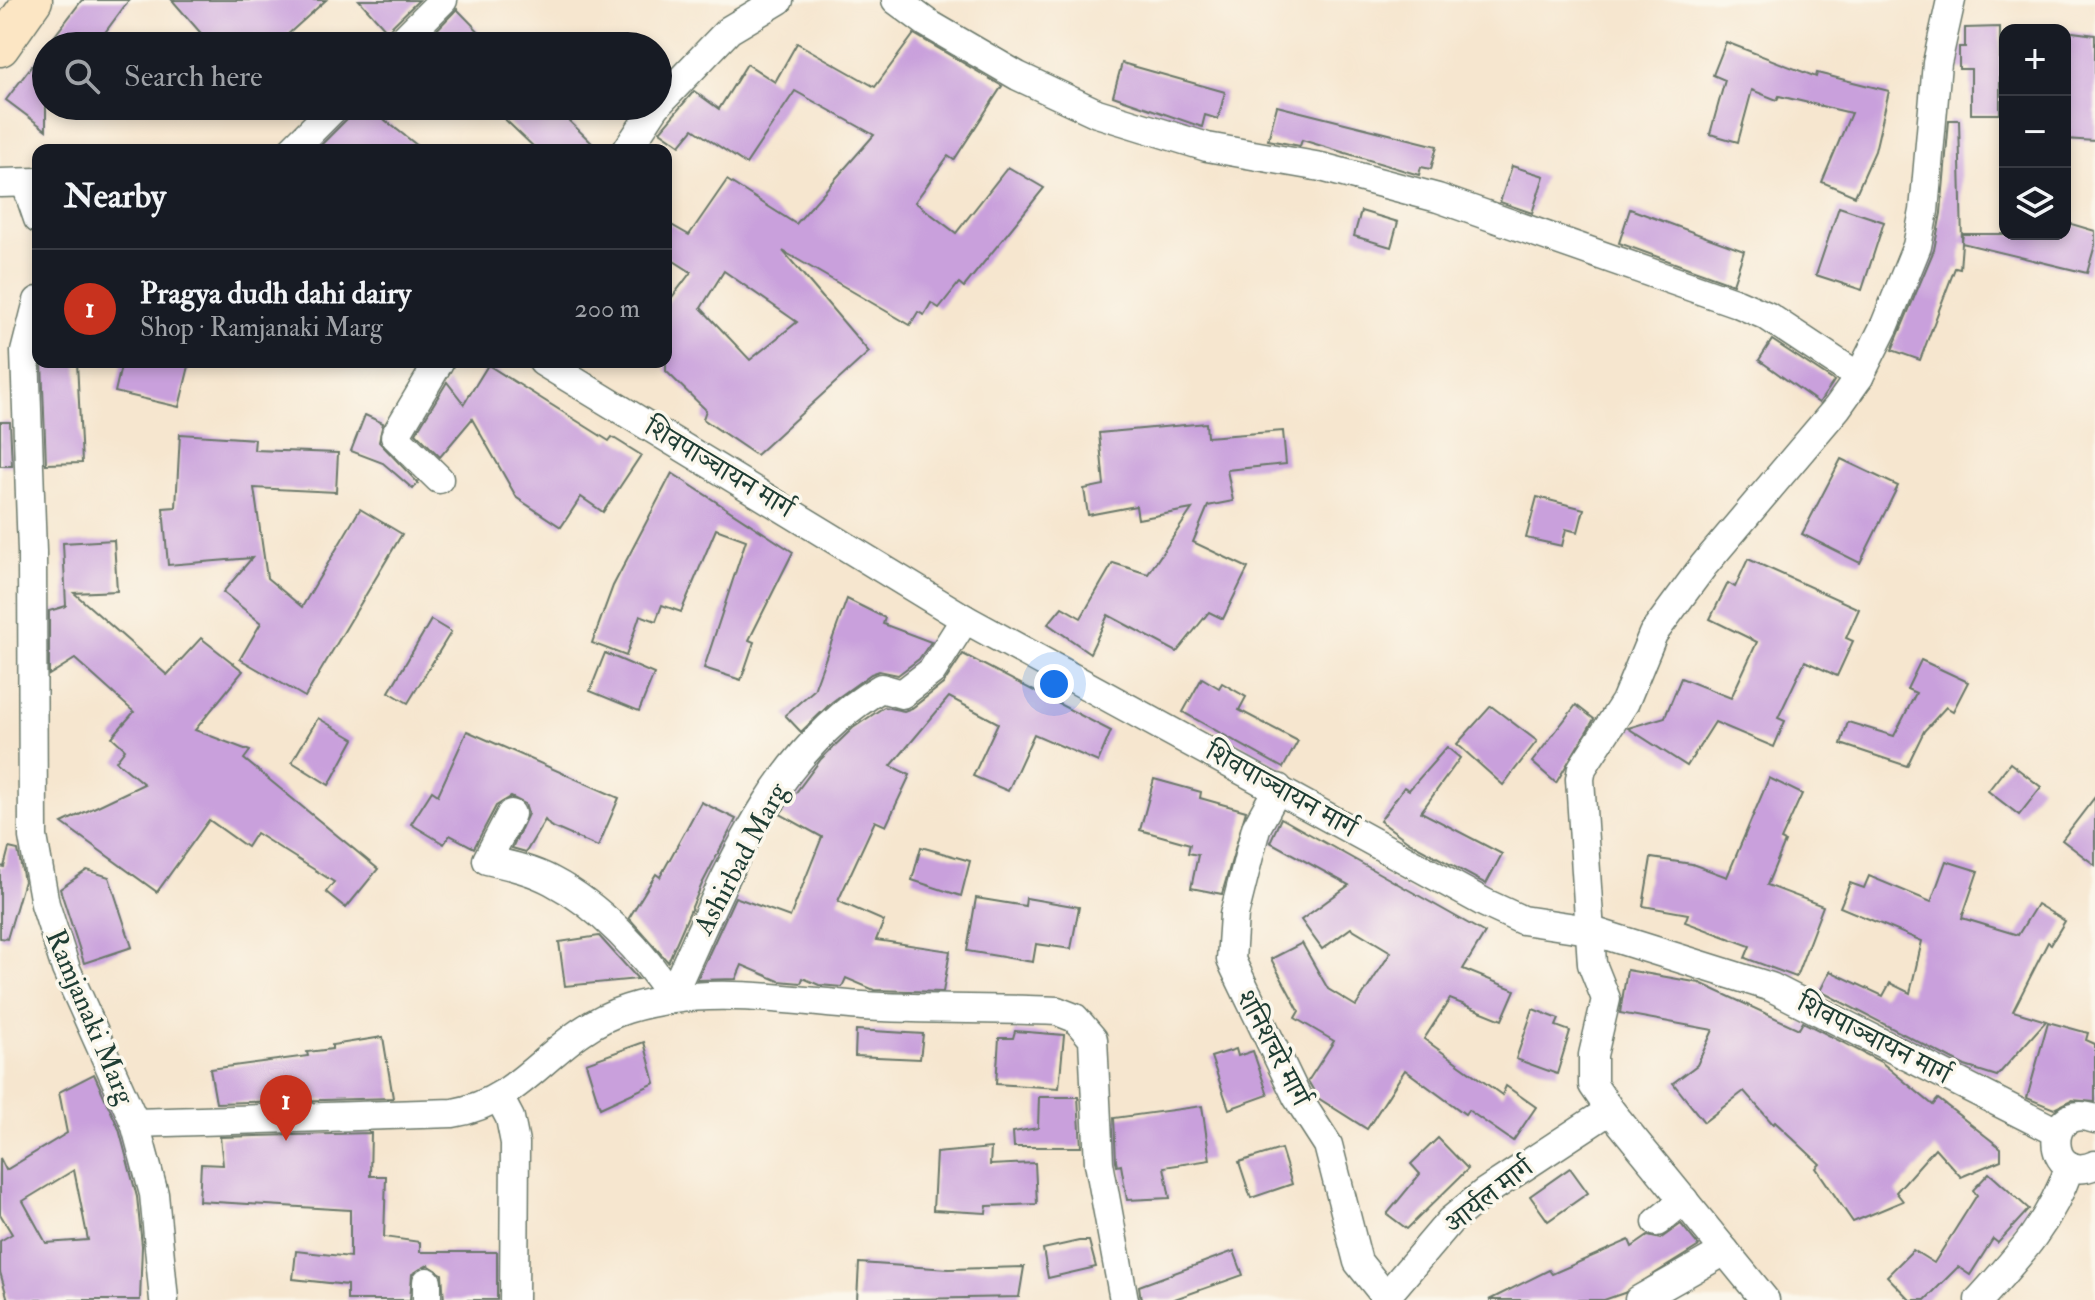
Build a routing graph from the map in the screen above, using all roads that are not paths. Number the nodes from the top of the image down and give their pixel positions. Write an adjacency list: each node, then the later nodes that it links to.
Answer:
1 (33, 0): 7 (main road)
2 (443, 0): 6 (street)
3 (779, 0): 8 (street)
4 (896, 0): 18 (street)
5 (1951, 0): 18 (street)
6 (411, 32)
7 (0, 47)
8 (672, 89)
9 (322, 120): 11 (street)
10 (647, 120): 12 (street)
11 (298, 144)
12 (631, 144)
13 (21, 183): 14 (street)
14 (32, 206)
15 (32, 325): 28 (street, Ramjanaki Marg)
16 (435, 368): 19 (street)
17 (553, 368): 20 (street, शिवपाञ्चायन मार्ग)
18 (1859, 377): 23 (street)
19 (439, 479)
20 (965, 619): 21 (street, शिवपाञ्चायन मार्ग); 24 (street, Ashirbad Marg)
21 (1278, 788): 23 (street, शिवपाञ्चायन मार्ग); 34 (street, शनिशचरे मार्ग)
22 (511, 814): 24 (street)
23 (1589, 930): 26 (street); 29 (street, शिवपाञ्चायन मार्ग)
24 (671, 997): 25 (street); 37 (street)
25 (500, 1099): 28 (street); 36 (street)
26 (1610, 1110): 31 (street); 34 (street, आर्यल मार्ग)
27 (2095, 1119): 29 (street)
28 (135, 1123): 35 (street, Ramjanaki Marg)
29 (2057, 1132): 30 (street)
30 (2082, 1166): 40 (street)
31 (1684, 1200): 32 (street); 33 (street)
32 (1657, 1222)
33 (1725, 1251): 38 (street); 39 (street)
34 (1385, 1299)
35 (164, 1300)
36 (514, 1300)
37 (1124, 1300)
38 (1639, 1300)
39 (1765, 1300)
40 (1979, 1300)

